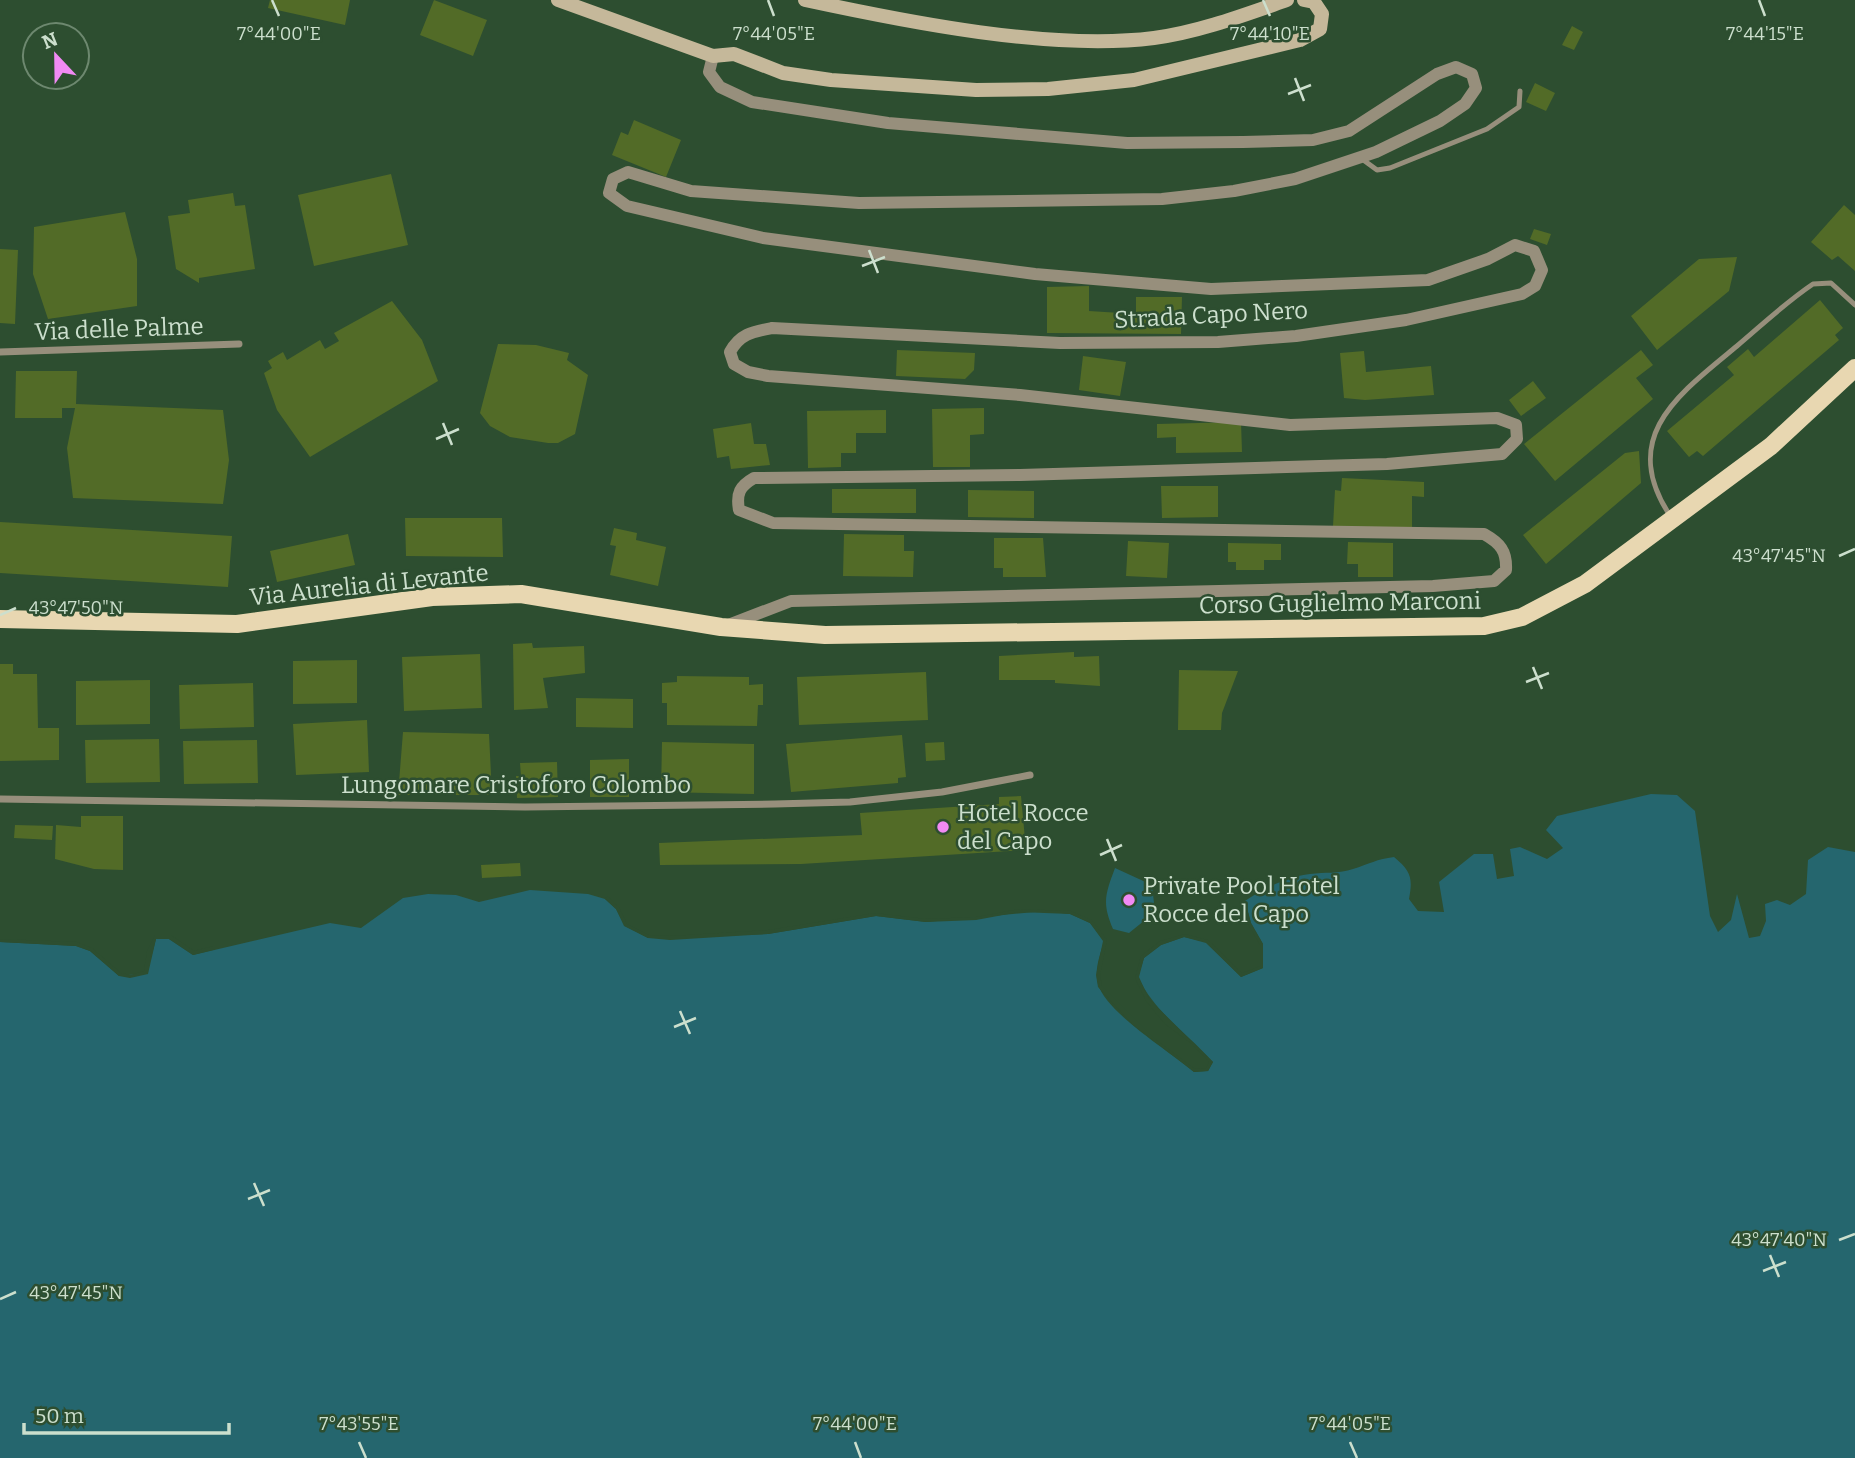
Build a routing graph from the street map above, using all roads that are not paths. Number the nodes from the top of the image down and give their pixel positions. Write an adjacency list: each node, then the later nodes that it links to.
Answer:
1 (558, 0): 5 (main road)
2 (805, 0): 3 (main road)
3 (1287, 0)
4 (1304, 0): 5 (main road)
5 (713, 57): 7 (street, Strada Capo Nero)
6 (1520, 90): 7 (lane)
7 (1360, 157): 14 (street, Strada Capo Nero)
8 (1855, 304): 12 (lane)
9 (239, 345): 10 (street, Via delle Palme)
10 (0, 352)
11 (1855, 368): 12 (main road, Corso Guglielmo Marconi)
12 (1673, 519): 15 (main road, Corso Guglielmo Marconi)
13 (0, 619): 14 (main road, Via Aurelia di Levante)
14 (720, 627): 15 (main road, Via Aurelia di Levante)
15 (825, 635)
16 (1030, 775): 17 (street, Lungomare Cristoforo Colombo)
17 (0, 799)

